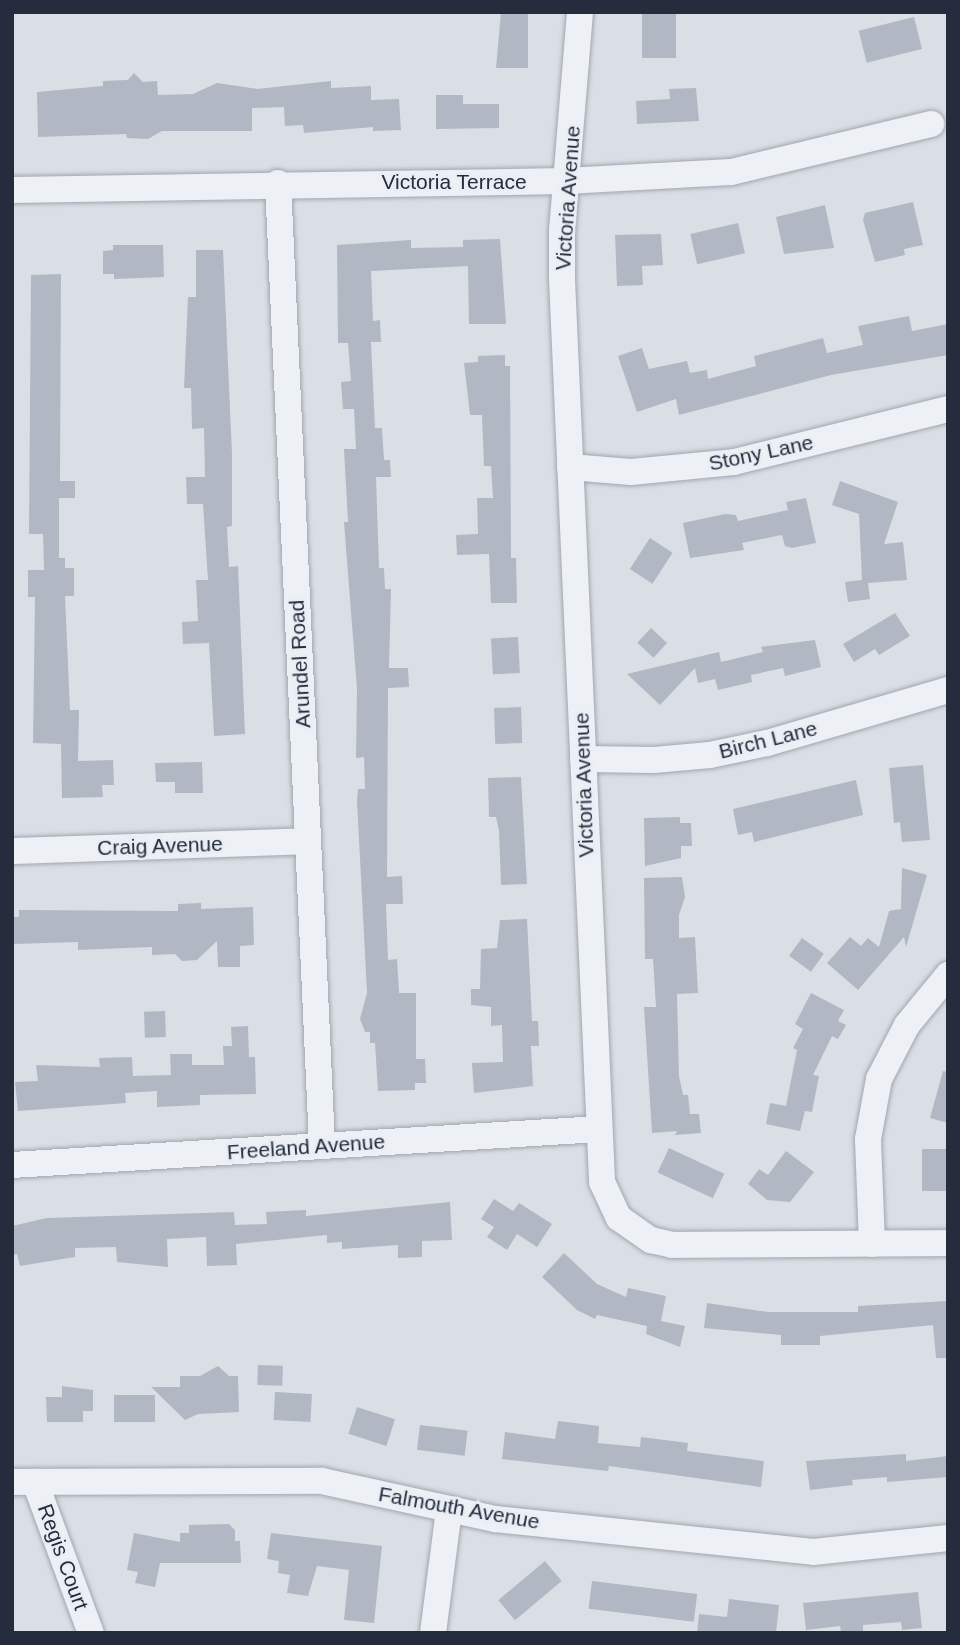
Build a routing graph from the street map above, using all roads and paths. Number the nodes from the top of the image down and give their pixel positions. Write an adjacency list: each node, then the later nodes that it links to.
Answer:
1 (580, 12): 3 (street, Victoria Avenue)
2 (931, 124): 3 (street, Victoria Terrace)
3 (566, 181): 4 (street, Victoria Terrace); 7 (street, Victoria Avenue)
4 (278, 183): 5 (street, Victoria Terrace); 10 (street, Arundel Road)
5 (12, 190)
6 (948, 409): 7 (street, Stony Lane)
7 (570, 467): 9 (street, Victoria Avenue)
8 (948, 690): 9 (street, Birch Lane)
9 (583, 758): 13 (street, Victoria Avenue)
10 (308, 841): 11 (street, Craig Avenue); 14 (street, Arundel Road)
11 (12, 851)
12 (948, 975): 17 (street)
13 (599, 1129): 14 (street, Freeland Avenue); 17 (street, Victoria Avenue)
14 (322, 1146): 15 (street, Freeland Avenue)
15 (12, 1165)
16 (948, 1243): 17 (street, Victoria Avenue)
17 (872, 1244)
18 (24, 1482): 19 (street, Falmouth Avenue); 21 (street, Regis Court)
19 (449, 1509): 20 (street, Falmouth Avenue); 22 (street)
20 (948, 1538)
21 (91, 1633)
22 (433, 1633)

